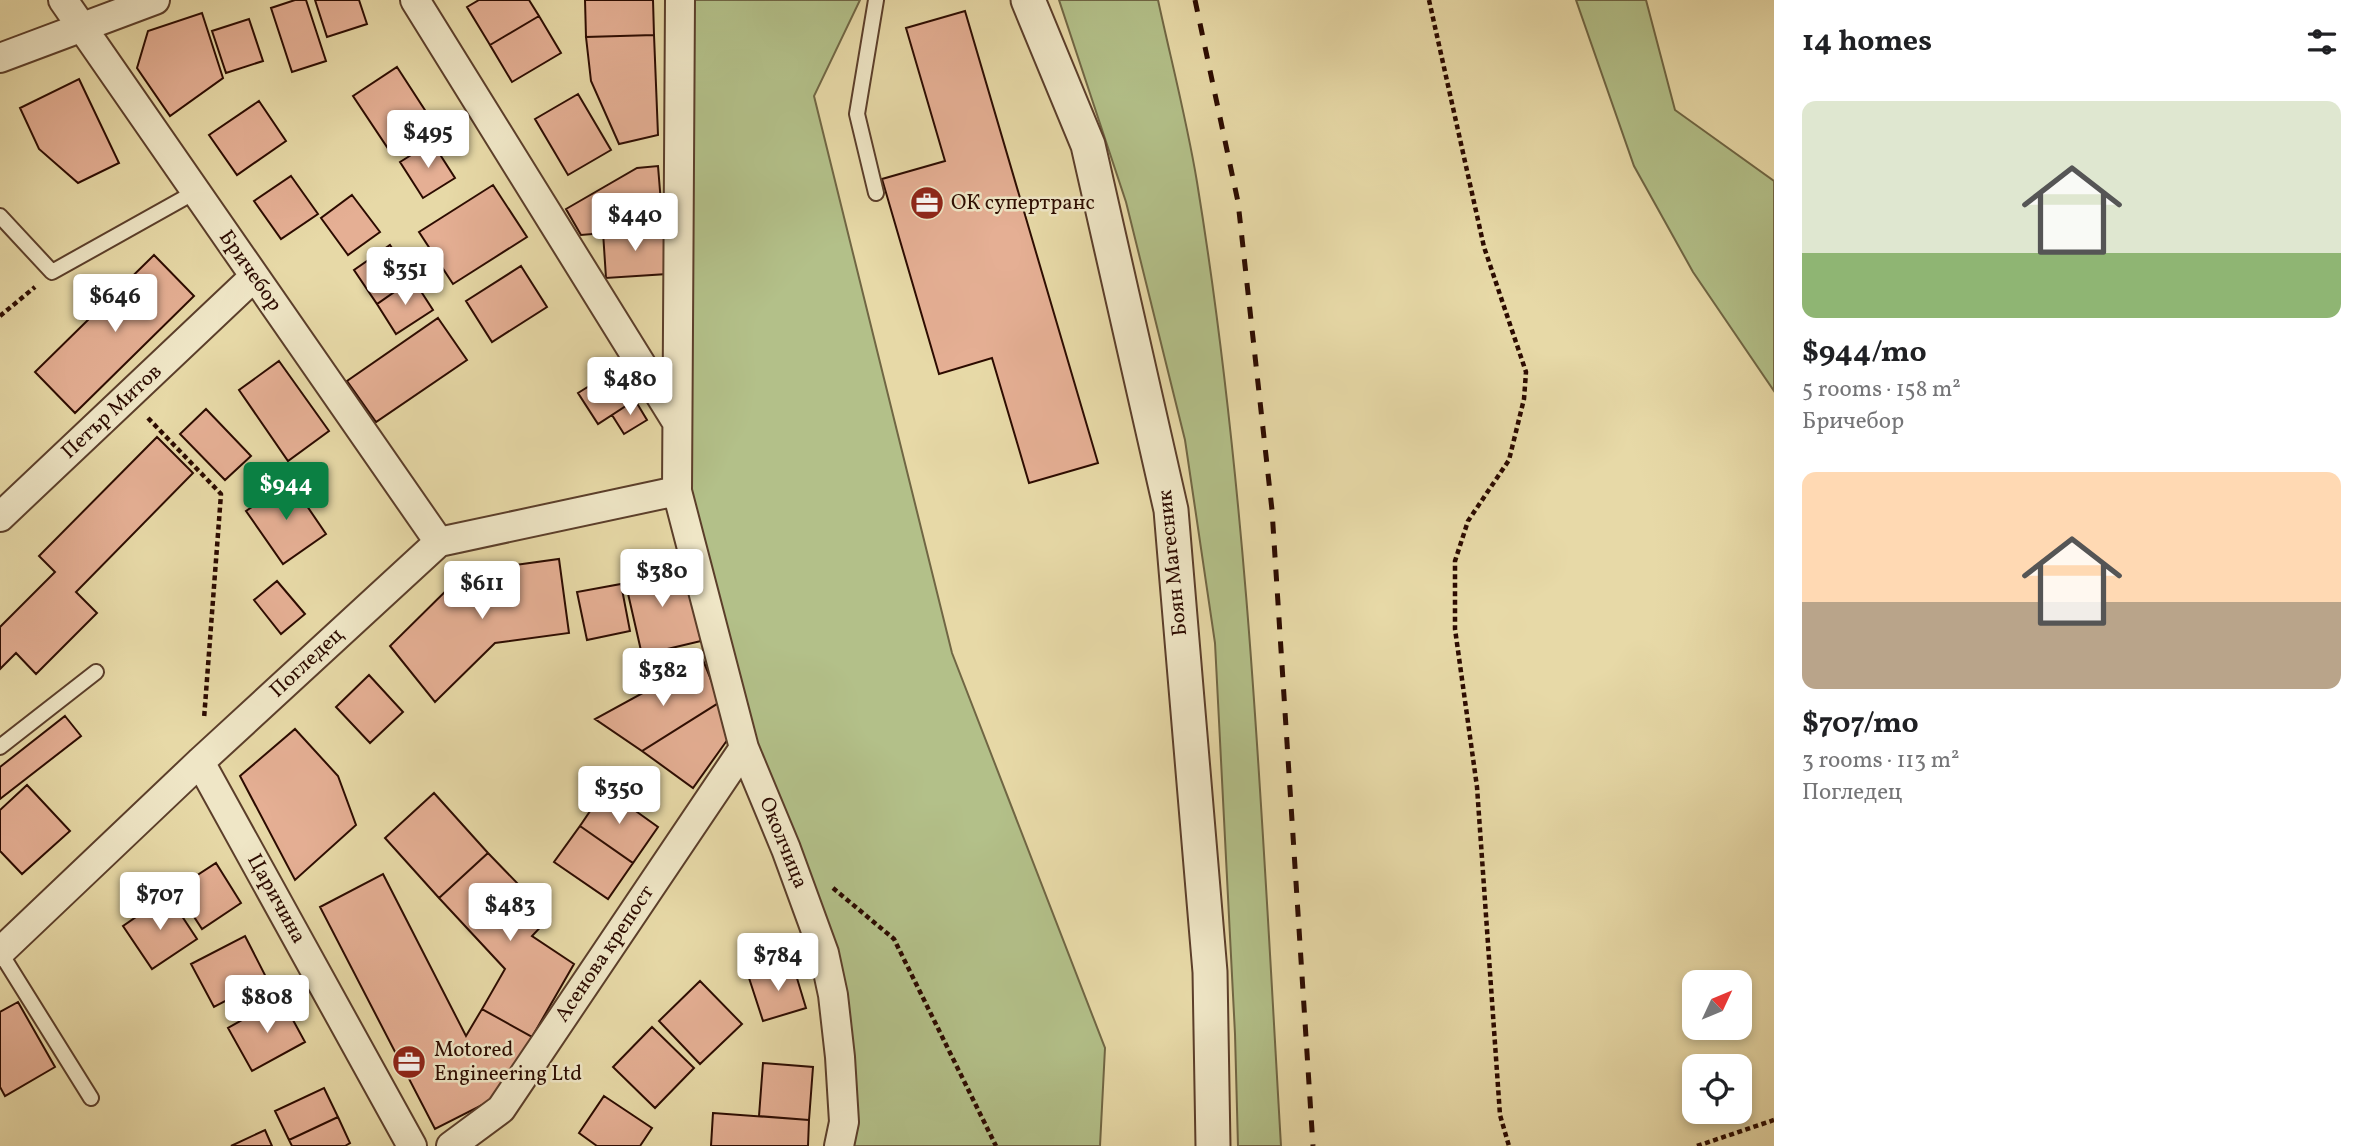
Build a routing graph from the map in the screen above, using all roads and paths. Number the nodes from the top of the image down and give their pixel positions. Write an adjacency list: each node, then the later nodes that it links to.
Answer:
1 (63, 0): 8 (street, Бричебор)
2 (155, 0): 8 (street)
3 (415, 0): 17 (street)
4 (680, 0): 17 (street)
5 (876, 0): 11 (lane)
6 (1028, 0): 33 (street, Боян Магесник)
7 (1429, 0): 34 (path)
8 (81, 28): 9 (street); 10 (street, Бричебор)
9 (0, 58)
10 (195, 192): 13 (lane); 14 (street, Бричебор)
11 (876, 193)
12 (0, 216): 13 (lane)
13 (52, 272): 15 (path)
14 (254, 277): 16 (street, Петър Митов); 20 (street, Бричебор)
15 (0, 316)
16 (129, 397): 19 (street, Петър Митов); 24 (path)
17 (676, 419): 18 (street)
18 (677, 491): 20 (street); 23 (street)
19 (0, 517)
20 (439, 542): 24 (street, Погледец)
21 (96, 672): 22 (lane)
22 (0, 747)
23 (744, 748): 30 (street, Асенова крепост); 31 (street, Околчица)
24 (200, 761): 26 (street, Погледец); 29 (street, Царичина)
25 (825, 882): 32 (path)
26 (0, 952): 27 (lane)
27 (91, 1098)
28 (1774, 1120): 35 (path)
29 (412, 1146)
30 (451, 1146)
31 (839, 1146)
32 (996, 1146)
33 (1213, 1146)
34 (1509, 1146)
35 (1697, 1146)

